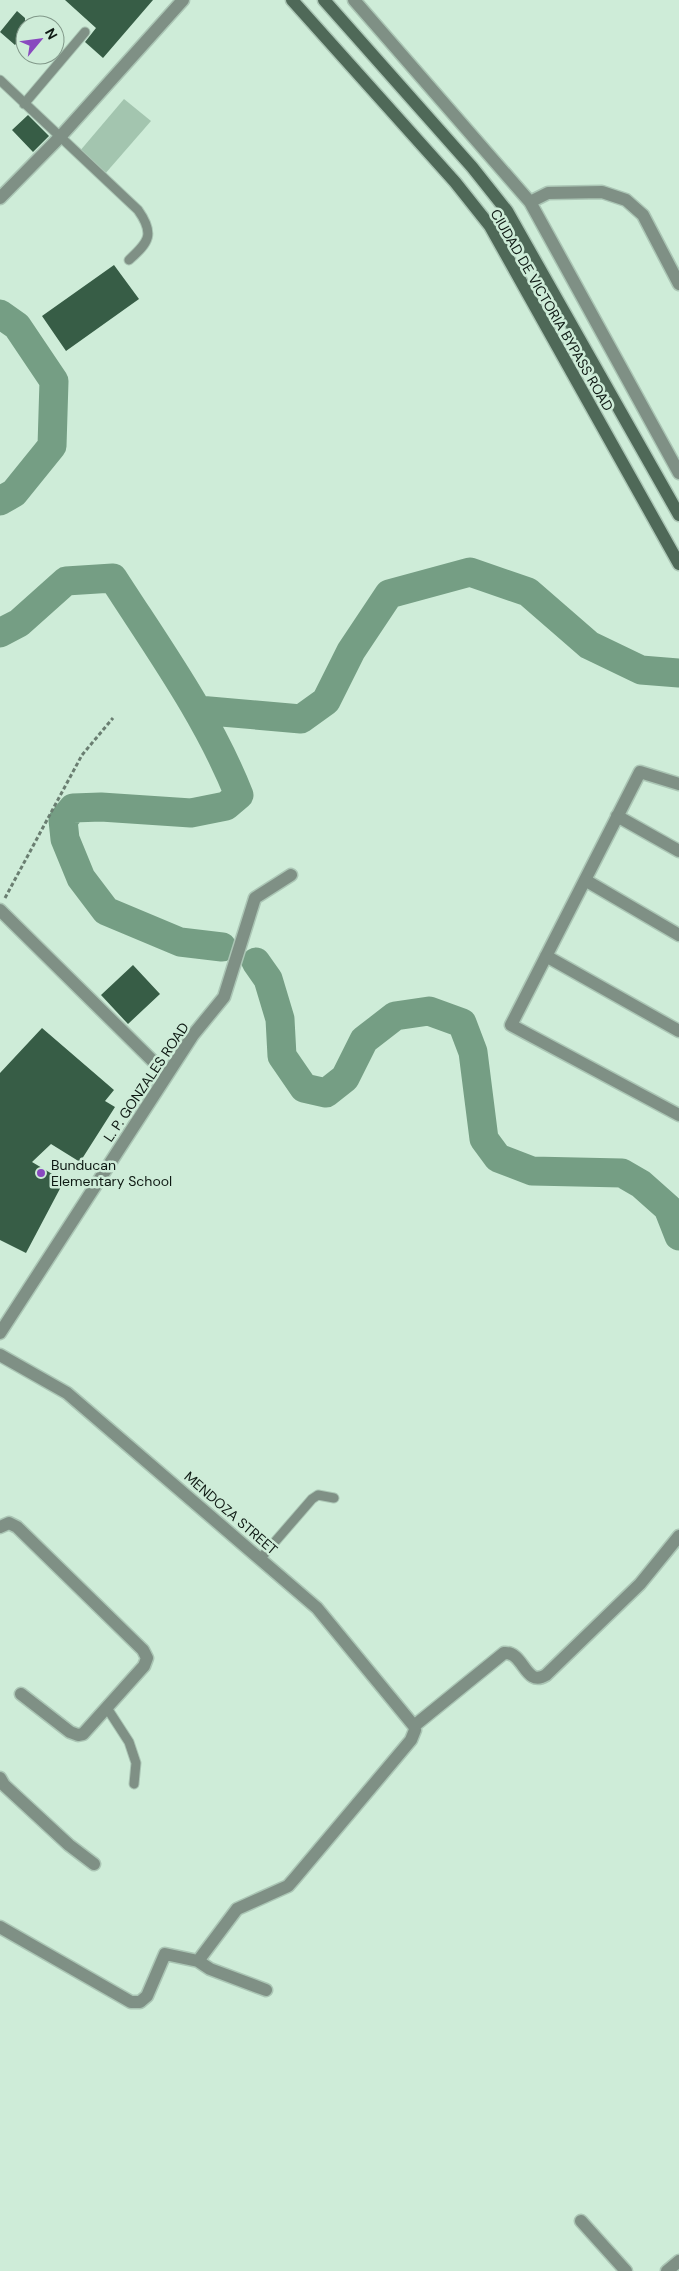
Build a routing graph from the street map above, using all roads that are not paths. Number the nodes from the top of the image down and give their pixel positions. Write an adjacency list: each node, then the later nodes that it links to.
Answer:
1 (183, 0): 8 (street)
2 (292, 0): 15 (main road, CIUDAD DE VICTORIA BYPASS ROAD)
3 (324, 0): 14 (main road, CIUDAD DE VICTORIA BYPASS ROAD)
4 (354, 0): 10 (street)
5 (84, 32): 7 (lane)
6 (0, 80): 7 (lane)
7 (24, 104): 8 (lane)
8 (60, 137): 9 (street); 11 (lane)
9 (0, 198)
10 (530, 202): 12 (street); 13 (street)
11 (129, 260)
12 (679, 284)
13 (679, 472)
14 (679, 515)
15 (679, 564)
16 (679, 784): 17 (street)
17 (617, 816): 18 (street); 20 (street)
18 (679, 851)
19 (291, 875): 25 (street, L. P. GONZALES ROAD)
20 (585, 880): 22 (street); 23 (street)
21 (2, 905): 25 (street)
22 (679, 935)
23 (546, 956): 24 (street); 26 (street)
24 (679, 1031)
25 (167, 1075): 27 (street, L. P. GONZALES ROAD)
26 (679, 1115)
27 (0, 1333)
28 (0, 1355): 32 (street, MENDOZA STREET)
29 (334, 1498): 32 (lane)
30 (0, 1527): 34 (street)
31 (679, 1536): 35 (street)
32 (260, 1558): 35 (street, MENDOZA STREET)
33 (21, 1694): 34 (street)
34 (107, 1708): 37 (lane)
35 (414, 1726): 40 (street)
36 (0, 1778): 38 (street)
37 (134, 1784)
38 (94, 1864)
39 (0, 1927): 40 (street)
40 (198, 1961): 41 (street)
41 (266, 1990)
42 (581, 2221): 44 (street)
43 (679, 2261): 45 (street)
44 (626, 2271)
45 (667, 2271)

